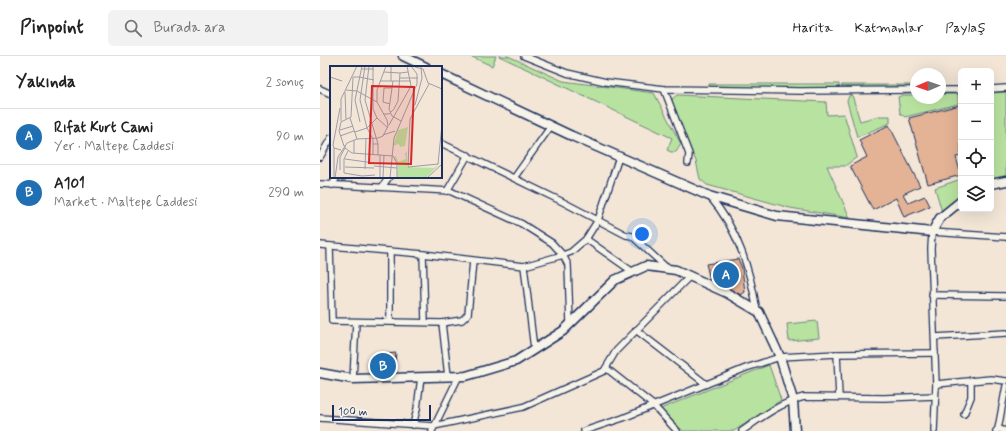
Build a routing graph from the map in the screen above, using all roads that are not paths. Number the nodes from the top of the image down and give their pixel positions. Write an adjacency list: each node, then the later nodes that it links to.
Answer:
1 (402, 56): 3 (street)
2 (524, 56): 7 (street)
3 (424, 66)
4 (442, 74): 13 (street)
5 (1006, 88): 8 (street)
6 (320, 89): 12 (street)
7 (664, 89): 9 (street); 19 (street)
8 (994, 89)
9 (910, 90)
10 (946, 90): 11 (street)
11 (958, 90)
12 (330, 94)
13 (551, 126): 17 (street); 22 (street)
14 (330, 140): 18 (street)
15 (442, 143): 16 (street)
16 (468, 155): 22 (street); 28 (street)
17 (619, 157): 29 (street); 31 (street)
18 (320, 158)
19 (688, 163)
20 (336, 178): 26 (street)
21 (388, 178): 27 (street)
22 (514, 178): 31 (street)
23 (1006, 181): 24 (street)
24 (994, 183)
25 (320, 184): 26 (street)
26 (332, 185): 27 (street)
27 (382, 187): 28 (street)
28 (447, 191): 39 (street)
29 (709, 196): 32 (street); 47 (street)
30 (958, 203): 32 (street)
31 (598, 220): 34 (street); 42 (street)
32 (932, 232): 33 (street); 45 (street)
33 (1006, 237)
34 (586, 239): 39 (street); 43 (street)
35 (320, 245): 36 (street)
36 (330, 246): 37 (street); 49 (street)
37 (390, 251): 38 (street); 48 (street)
38 (423, 254): 40 (street); 50 (street)
39 (563, 256): 41 (street); 52 (street)
40 (473, 261): 41 (street); 51 (street)
41 (524, 266): 56 (street)
42 (668, 269): 43 (street); 44 (street)
43 (633, 272): 52 (street)
44 (690, 276): 47 (street); 53 (street)
45 (932, 295): 46 (street); 55 (street)
46 (1006, 296)
47 (757, 311): 59 (street)
48 (390, 321): 49 (street); 50 (street)
49 (356, 322): 65 (street)
50 (425, 322): 51 (street)
51 (442, 323): 62 (street)
52 (570, 324): 56 (street)
53 (636, 330): 60 (street); 68 (street)
54 (1006, 332): 55 (street)
55 (935, 338): 57 (street)
56 (534, 349): 63 (street)
57 (934, 353): 58 (street); 69 (street)
58 (837, 354): 59 (street); 72 (street)
59 (780, 357): 68 (street); 73 (street)
60 (606, 368): 74 (street); 78 (street)
61 (320, 372): 65 (street)
62 (448, 376): 63 (street); 64 (street)
63 (458, 376): 78 (street)
64 (420, 377): 65 (street); 77 (street)
65 (353, 379)
66 (971, 380): 67 (street); 69 (street); 75 (street)
67 (1006, 381)
68 (706, 384): 74 (street)
69 (936, 384): 71 (street)
70 (1006, 386): 79 (street)
71 (935, 396): 72 (street); 84 (street)
72 (840, 397): 73 (street)
73 (793, 400): 82 (street); 83 (street)
74 (653, 405): 80 (street); 81 (street)
75 (964, 414)
76 (320, 418): 77 (street)
77 (413, 425): 78 (street)
78 (433, 429)
79 (997, 430): 85 (street)
80 (584, 431)
81 (677, 431)
82 (742, 431)
83 (795, 431)
84 (934, 431)
85 (1006, 431)

